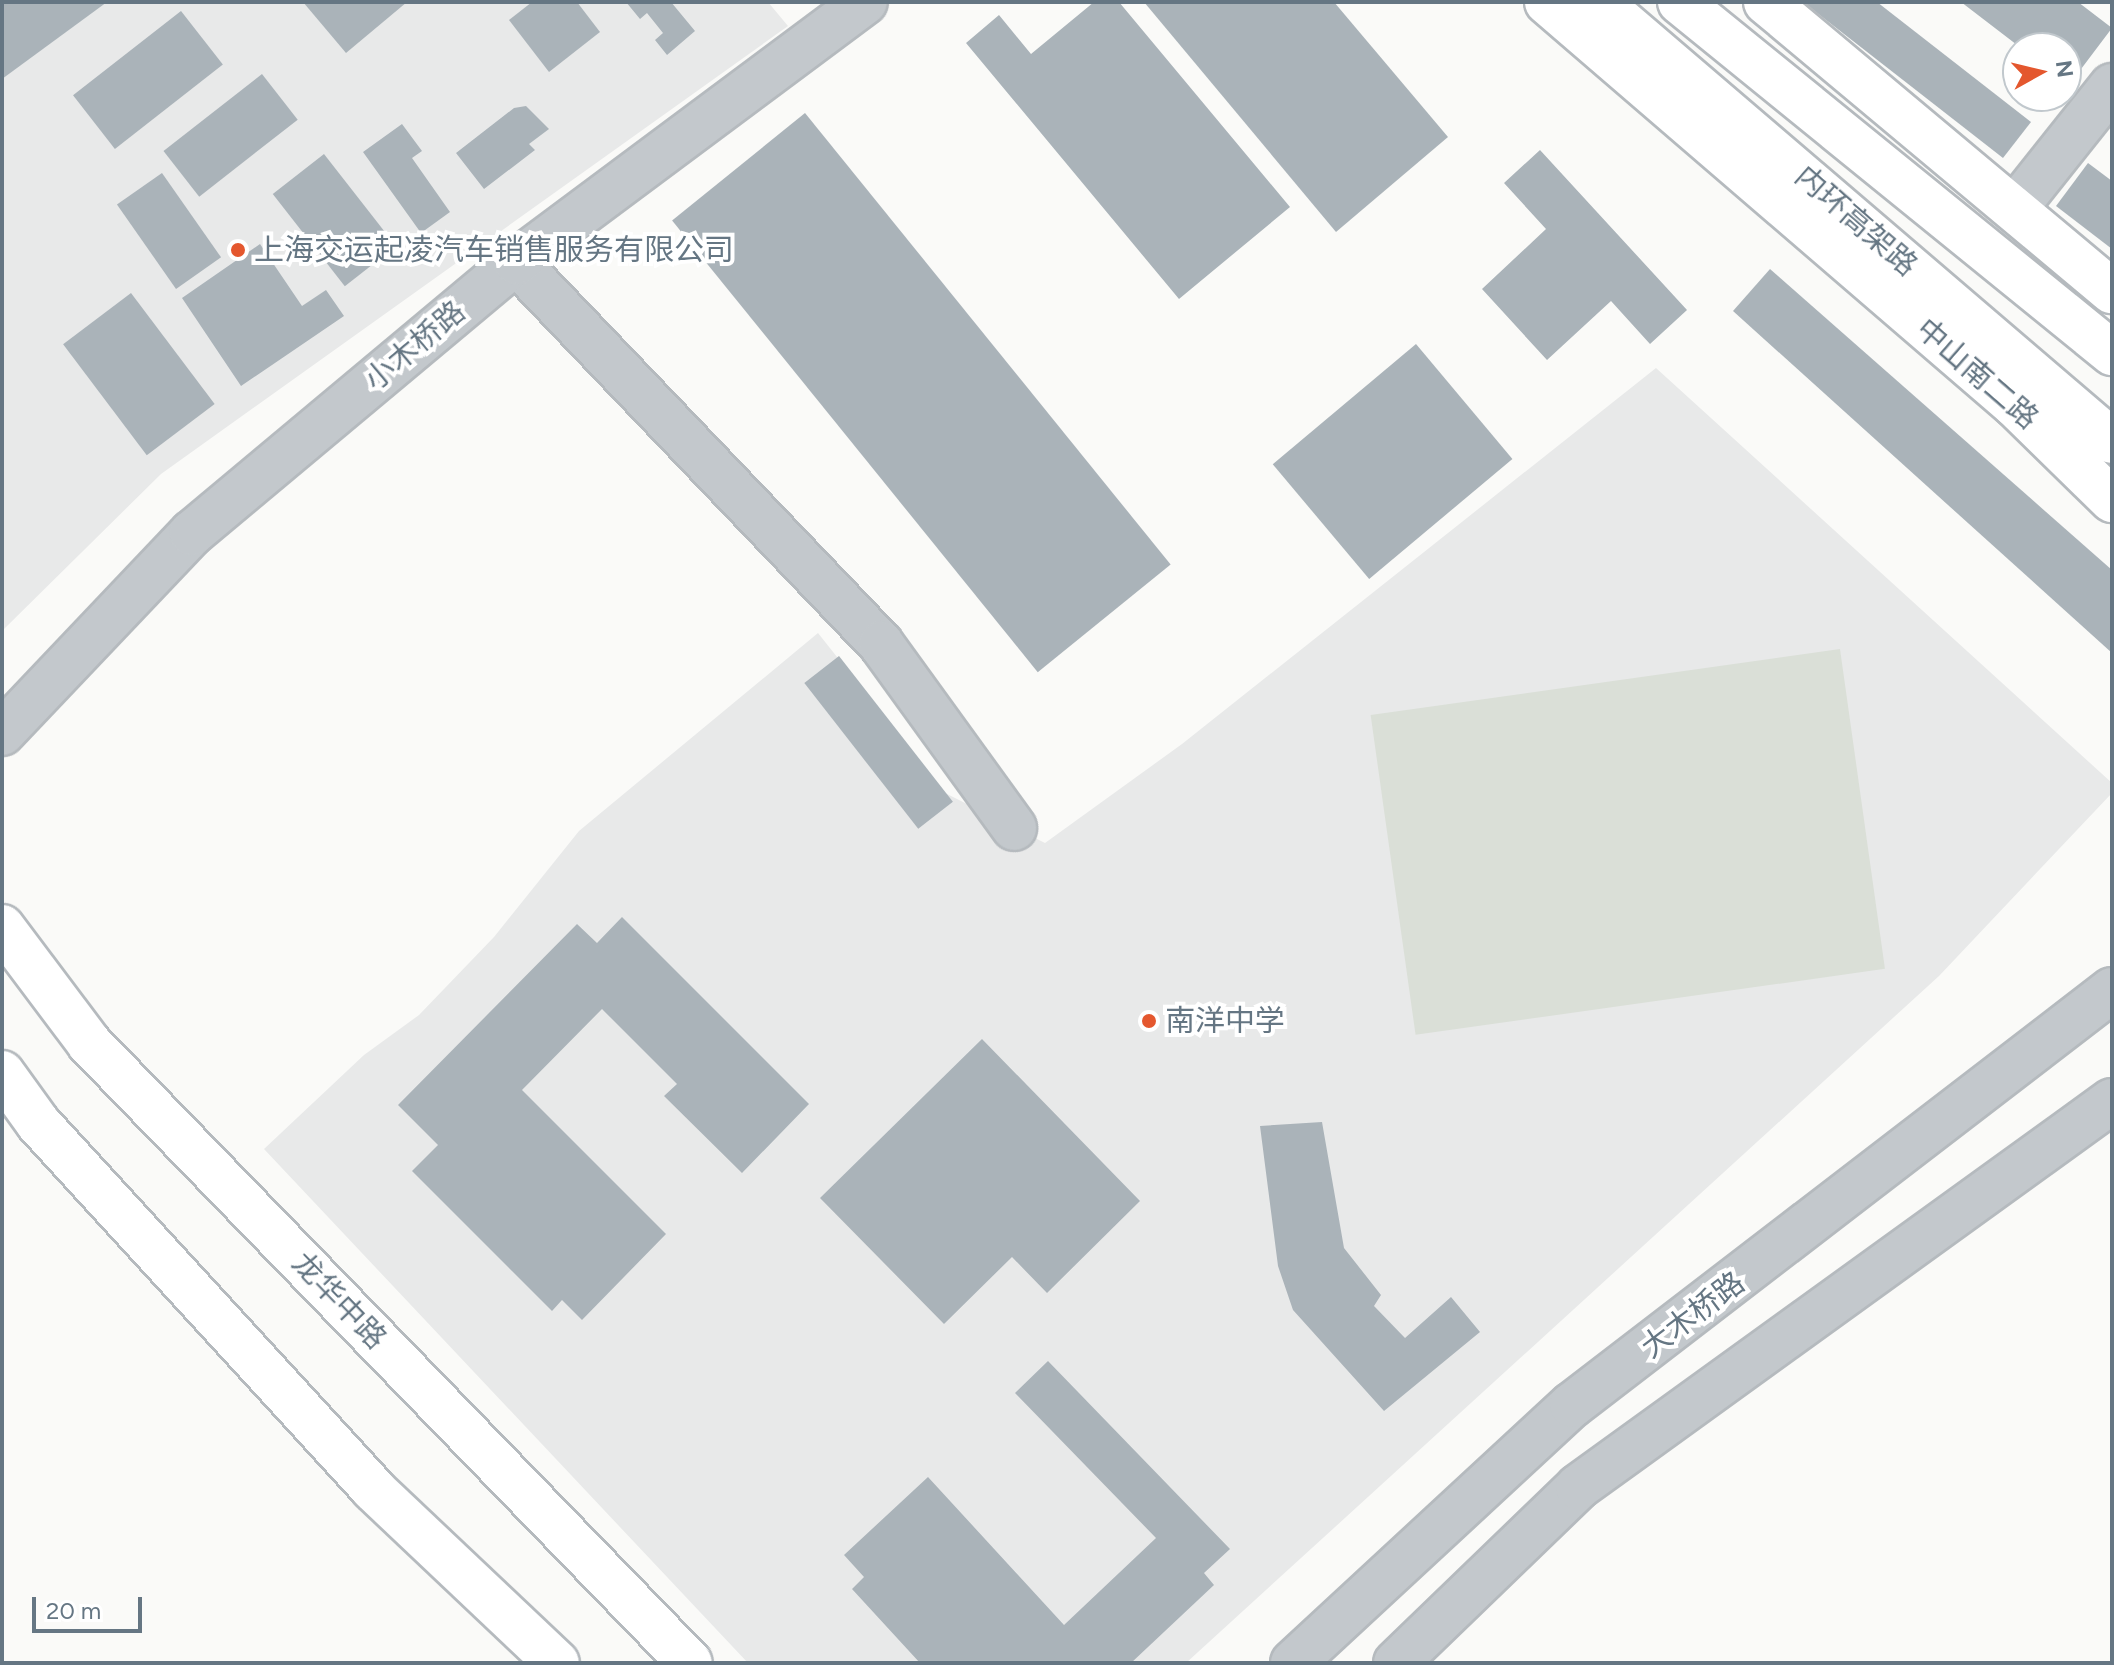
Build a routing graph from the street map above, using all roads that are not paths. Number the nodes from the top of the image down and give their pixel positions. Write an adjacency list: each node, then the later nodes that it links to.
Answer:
1 (865, 2): 8 (street, 小木桥路)
2 (1547, 2): 12 (main road, 中山南二路)
3 (1599, 2): 11 (main road, 内环高架路)
4 (1680, 2): 10 (main road, 内环高架路)
5 (1766, 2): 7 (main road)
6 (2112, 86): 7 (street)
7 (2015, 208): 9 (main road)
8 (516, 262): 13 (street, 小木桥路); 14 (street)
9 (2112, 291)
10 (2112, 353)
11 (2112, 441)
12 (2112, 500)
13 (2, 733)
14 (1014, 828)
15 (2, 927): 20 (main road, 龙华中路)
16 (2112, 990): 21 (street, 大木桥路)
17 (2, 1073): 19 (main road)
18 (2112, 1101): 22 (street)
19 (557, 1663)
20 (690, 1663)
21 (1293, 1663)
22 (1396, 1663)

